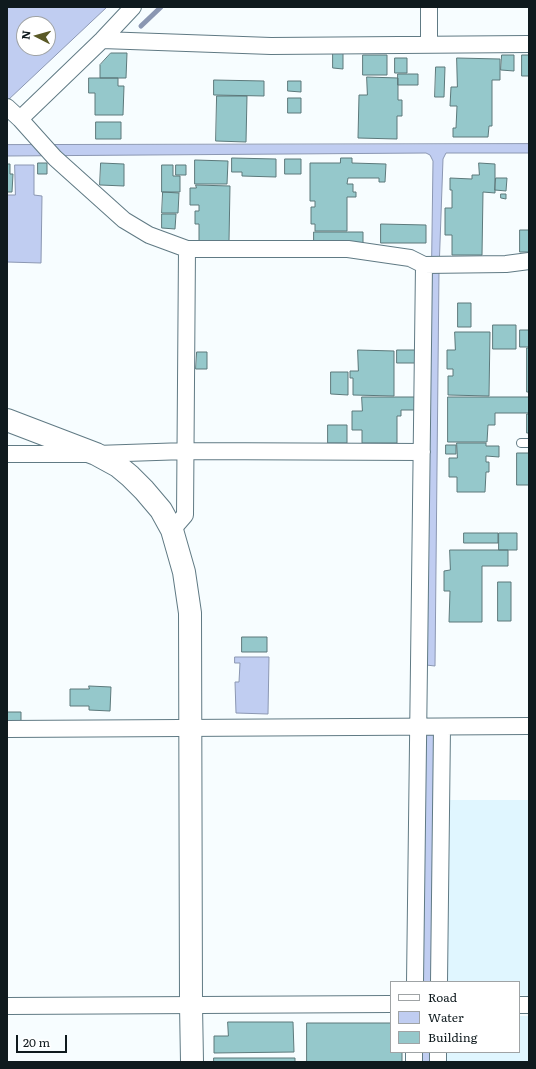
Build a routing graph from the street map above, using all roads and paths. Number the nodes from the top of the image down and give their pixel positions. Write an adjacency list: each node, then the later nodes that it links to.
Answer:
1 (133, 7): 3 (street)
2 (429, 7): 5 (street)
3 (102, 40): 5 (street); 6 (street)
4 (529, 44): 5 (street)
5 (429, 46)
6 (11, 114): 7 (street)
7 (186, 249): 9 (street); 11 (street)
8 (529, 261): 9 (street)
9 (432, 265): 12 (street)
10 (7, 420): 14 (street)
11 (186, 451): 12 (street); 14 (street); 15 (street)
12 (422, 452): 17 (street)
13 (7, 454): 14 (street)
14 (96, 454): 15 (street)
15 (172, 530): 19 (street)
16 (529, 726): 18 (street)
17 (418, 727): 18 (street); 19 (street); 21 (street)
18 (442, 727): 22 (street)
19 (191, 728): 20 (street); 24 (street)
20 (7, 729)
21 (415, 981)
22 (439, 981)
23 (390, 1004): 24 (street)
24 (190, 1005): 25 (street); 26 (street)
25 (7, 1006)
26 (192, 1062)

